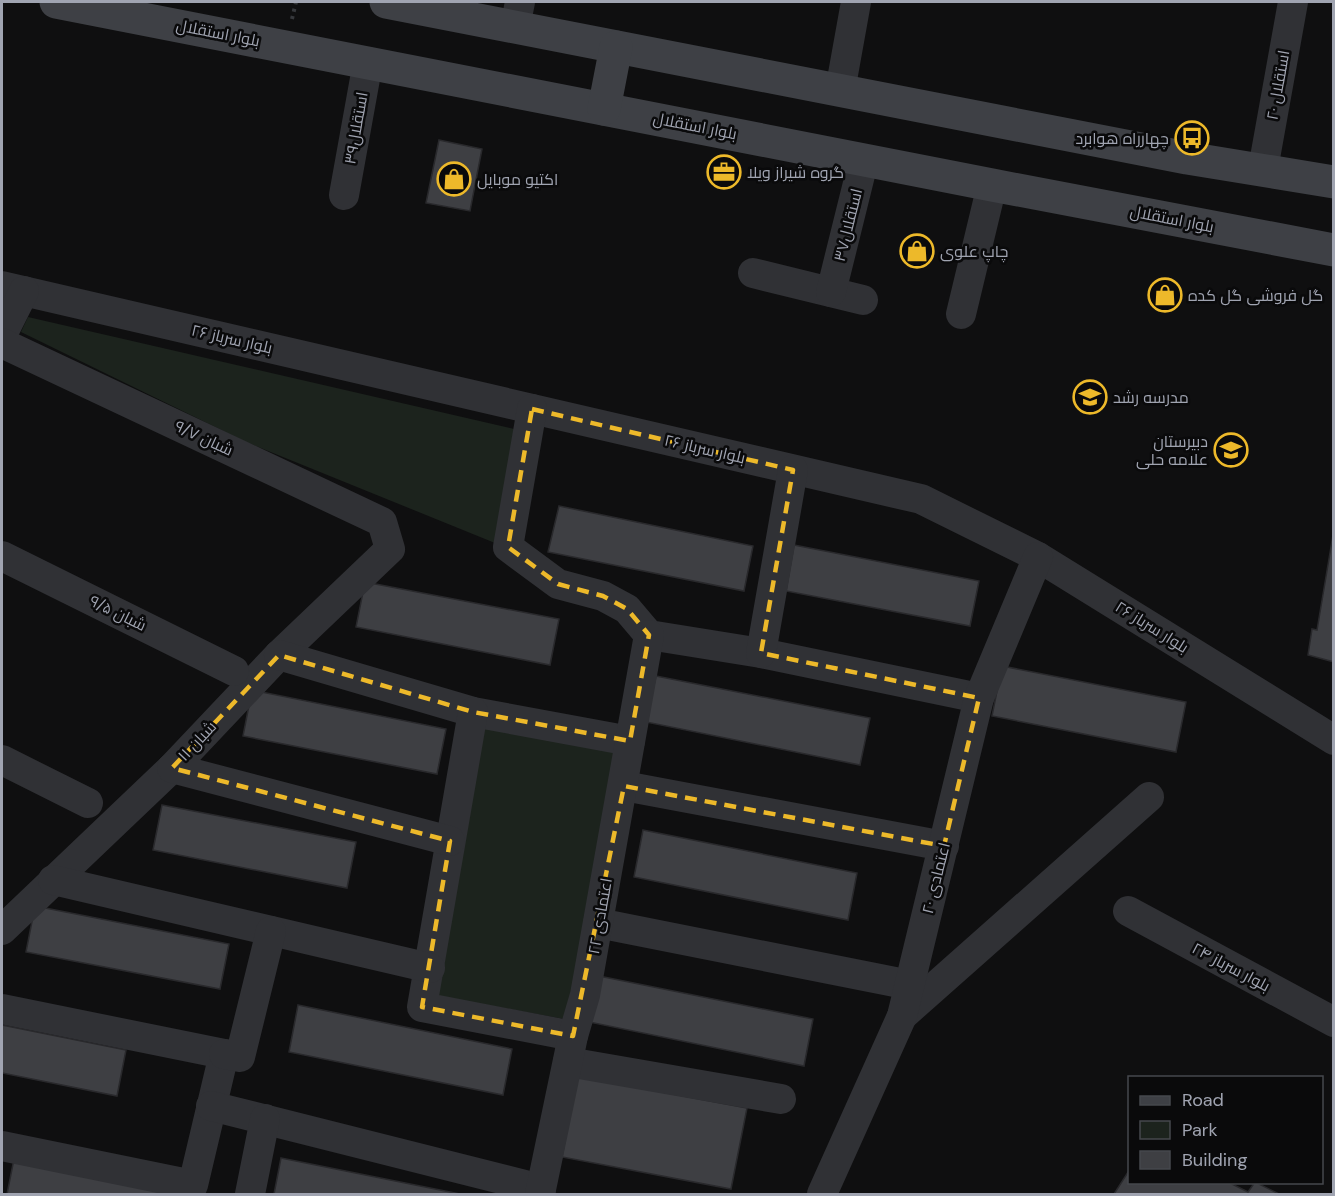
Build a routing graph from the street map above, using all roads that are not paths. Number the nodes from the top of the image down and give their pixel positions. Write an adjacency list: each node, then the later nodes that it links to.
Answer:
1 (56, 2): 7 (main road, بلوار استقلال)
2 (386, 2): 5 (main road)
3 (856, 2): 8 (street)
4 (1293, 2): 11 (street, ۲۰ استقلال)
5 (517, 14): 6 (main road)
6 (616, 47): 8 (main road); 9 (main road)
7 (368, 62): 9 (main road, بلوار استقلال); 14 (street, استقلال۳۹)
8 (840, 91): 11 (main road)
9 (604, 109): 10 (main road, بلوار استقلال)
10 (864, 159): 13 (main road, بلوار استقلال); 18 (street, استقلال۳۷)
11 (1263, 169): 12 (main road)
12 (1334, 182)
13 (992, 185): 15 (main road, بلوار استقلال); 20 (street)
14 (344, 195)
15 (1334, 250)
16 (753, 273): 18 (street)
17 (13, 289): 21 (street); 23 (street, ۲۶ بلوار سرباز)
18 (831, 292): 19 (street)
19 (863, 300)
20 (962, 314)
21 (2, 335)
22 (2, 343): 25 (street, ۹/۷ شبان)
23 (532, 409): 24 (street, ۲۶ بلوار سرباز); 28 (street)
24 (793, 470): 27 (street, ۲۶ بلوار سرباز); 29 (street)
25 (390, 549): 30 (street, ۱۱ شبان)
26 (2, 556): 31 (street, ۹/۵ شبان)
27 (1038, 557): 32 (street, ۲۰ اعتمادی); 34 (street, ۲۶ بلوار سرباز)
28 (649, 635): 29 (street); 35 (street, ۲۲ اعتمادی)
29 (761, 653): 32 (street)
30 (279, 655): 33 (street); 37 (street, ۱۱ شبان)
31 (234, 671)
32 (979, 698): 42 (street, ۲۰ اعتمادی)
33 (473, 712): 35 (street); 41 (street)
34 (1334, 740)
35 (630, 741): 38 (street, ۲۲ اعتمادی)
36 (2, 760): 40 (street)
37 (172, 768): 41 (street); 43 (street, ۱۱ شبان)
38 (624, 786): 42 (street); 45 (street, ۲۲ اعتمادی)
39 (1149, 797): 51 (street)
40 (88, 803)
41 (450, 841): 48 (street)
42 (944, 846): 49 (street, ۲۰ اعتمادی)
43 (53, 880): 46 (street, ۱۱ شبان); 47 (street)
44 (1128, 911): 52 (street, ۲۴ بلوار سرباز)
45 (598, 923): 49 (street); 53 (street, ۲۲ اعتمادی)
46 (2, 930)
47 (271, 931): 48 (street); 54 (street)
48 (430, 968): 53 (street)
49 (910, 985): 51 (street, ۲۰ اعتمادی)
50 (2, 1009): 54 (street)
51 (902, 1016): 61 (street, ۲۰ اعتمادی)
52 (1334, 1022)
53 (571, 1049): 55 (street); 59 (street, ۲۲ اعتمادی)
54 (224, 1054): 56 (street)
55 (781, 1099)
56 (211, 1106): 57 (street); 58 (street)
57 (265, 1119): 59 (street); 60 (street)
58 (2, 1146)
59 (540, 1192)
60 (250, 1194)
61 (822, 1194)

